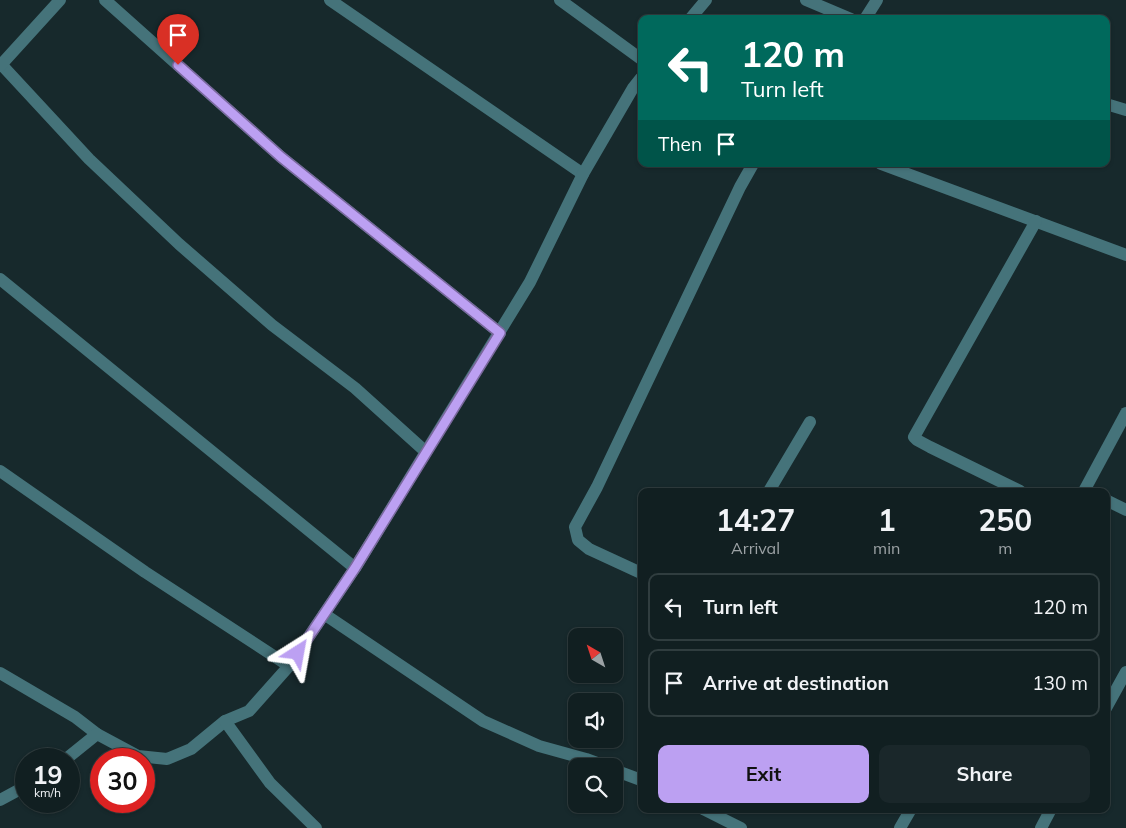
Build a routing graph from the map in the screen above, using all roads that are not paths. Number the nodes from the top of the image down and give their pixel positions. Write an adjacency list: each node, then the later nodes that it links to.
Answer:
1 (60, 0): 12 (street)
2 (105, 0): 22 (street)
3 (330, 0): 18 (street)
4 (560, 0): 11 (street)
5 (706, 0): 8 (street)
6 (806, 0): 9 (street)
7 (877, 0): 10 (street)
8 (693, 15)
9 (842, 15)
10 (868, 15)
11 (638, 58)
12 (1, 64): 25 (street)
13 (638, 82): 18 (street)
14 (1110, 105): 15 (street)
15 (1126, 110)
16 (751, 167): 33 (street)
17 (889, 167): 19 (street)
18 (583, 174): 22 (street)
19 (1036, 221): 20 (street); 28 (street)
20 (1126, 255)
21 (0, 279): 32 (street)
22 (500, 333): 25 (street)
23 (1126, 413): 29 (street)
24 (810, 422): 27 (street)
25 (426, 452): 32 (street)
26 (0, 471): 35 (street)
27 (771, 488)
28 (1014, 488)
29 (1088, 488)
30 (1110, 502): 31 (street)
31 (1126, 510)
32 (355, 568): 34 (street)
33 (638, 573)
34 (324, 614): 35 (street); 42 (street)
35 (289, 666): 39 (street)
36 (1126, 672): 38 (street)
37 (0, 673): 40 (street)
38 (1110, 701)
39 (225, 721): 40 (street); 50 (street)
40 (98, 734): 41 (street)
41 (80, 748)
42 (582, 758)
43 (623, 773): 44 (street)
44 (638, 779)
45 (15, 792): 46 (street)
46 (0, 800)
47 (710, 813): 51 (street)
48 (909, 813): 52 (street)
49 (1049, 813): 53 (street)
50 (316, 828)
51 (741, 828)
52 (900, 828)
53 (1041, 828)

